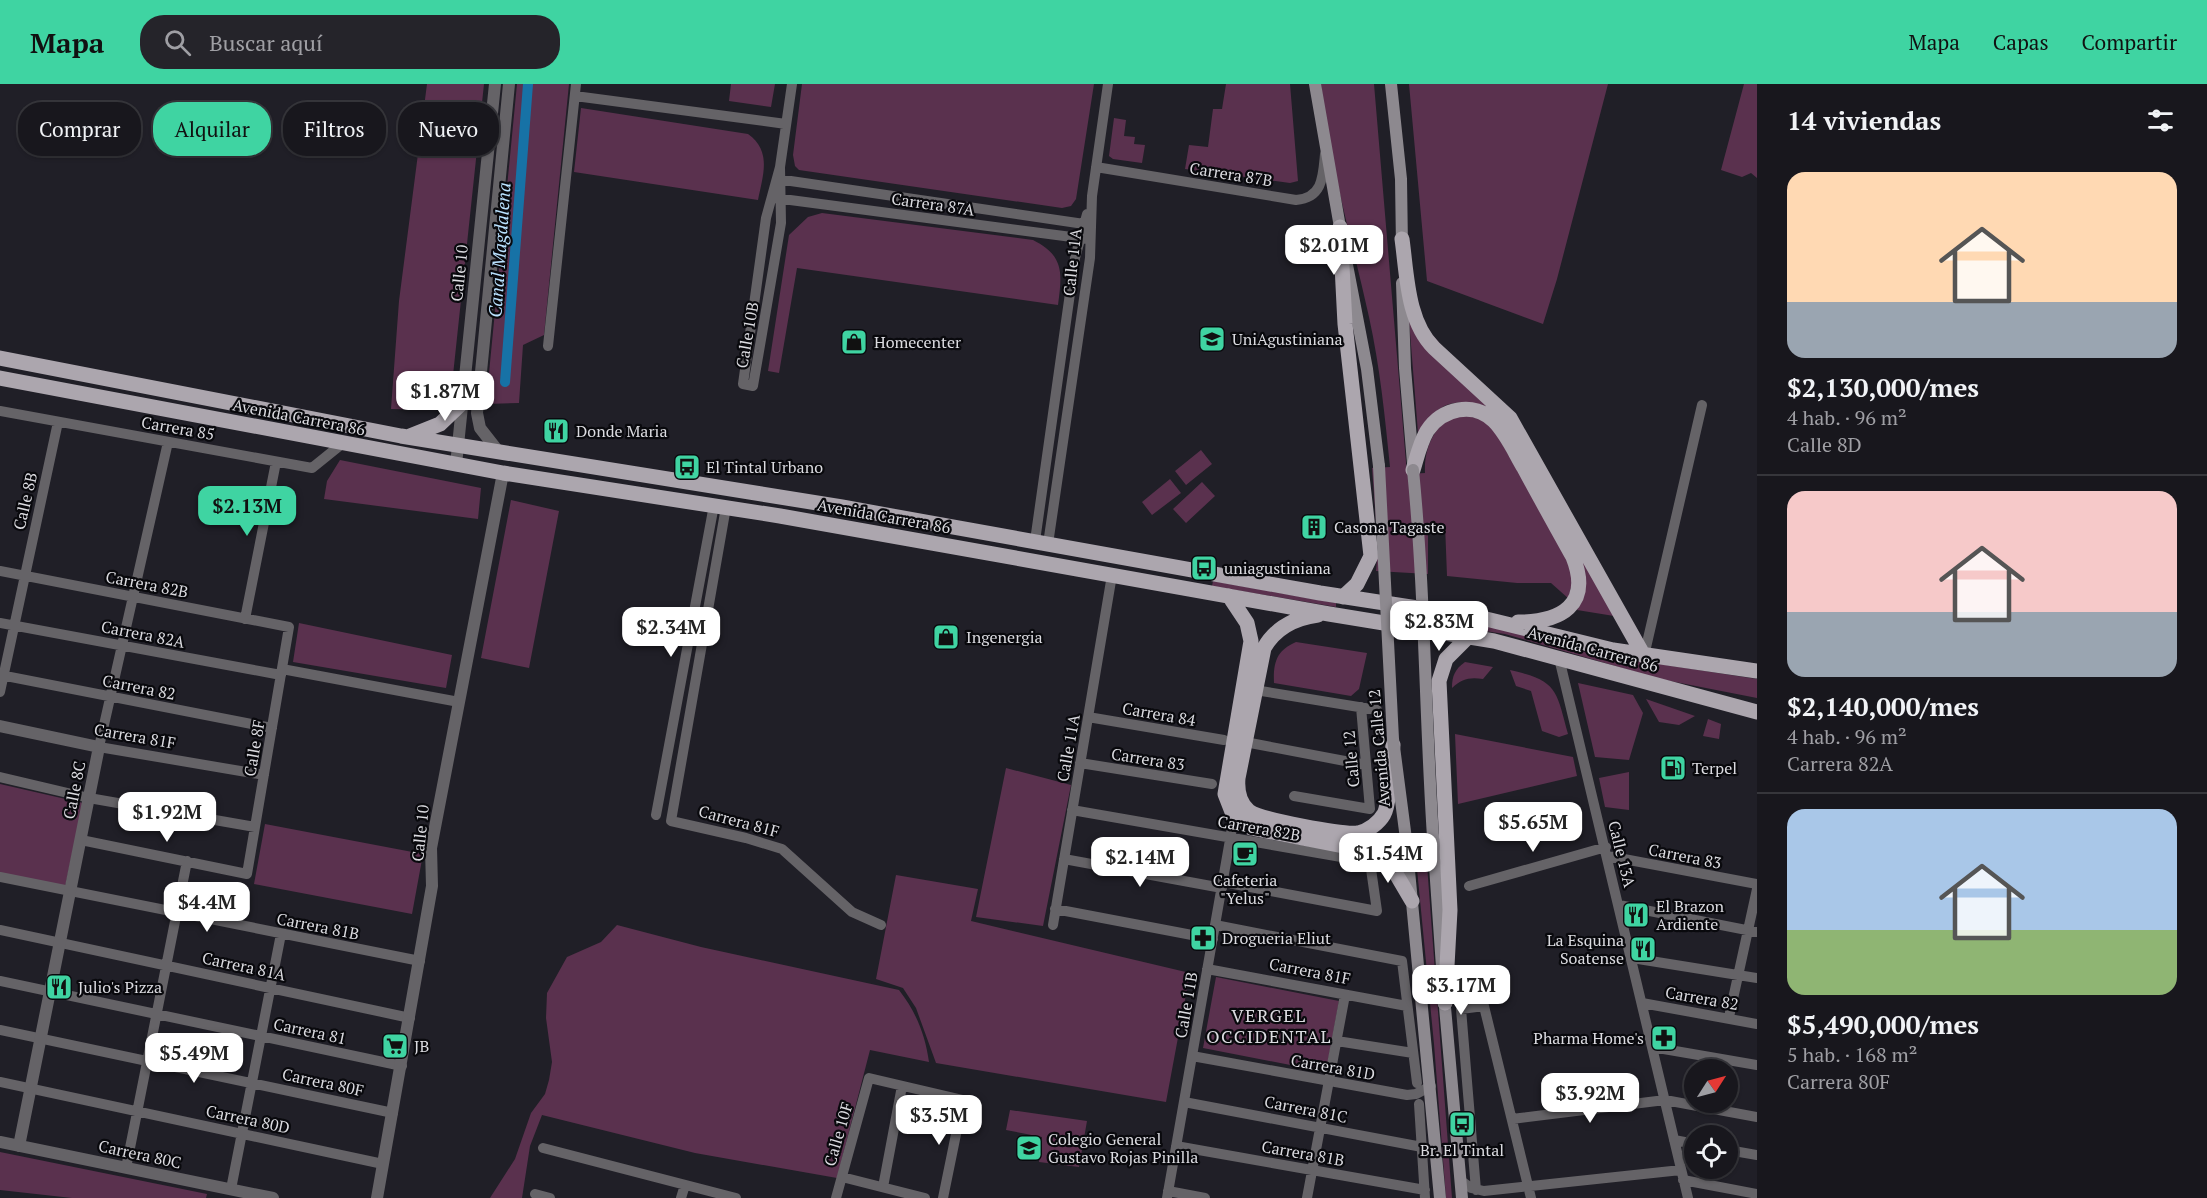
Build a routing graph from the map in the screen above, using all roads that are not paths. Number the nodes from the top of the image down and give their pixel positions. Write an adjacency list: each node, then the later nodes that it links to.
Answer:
1 (495, 84): 21 (street, Calle 10)
2 (508, 84): 29 (street, Calle 10)
3 (576, 84): 8 (street)
4 (792, 84): 9 (street, Calle 10B)
5 (1108, 84): 11 (street, Calle 11A)
6 (1315, 84): 10 (main road, Avenida Calle 12)
7 (1391, 84): 17 (main road)
8 (575, 96): 9 (street); 18 (street)
9 (786, 124): 12 (street, Calle 10B)
10 (1325, 151): 11 (street, Carrera 87B); 15 (main road, Avenida Calle 12)
11 (1096, 167): 14 (street, Calle 11A)
12 (778, 179): 13 (street, Calle 10B); 14 (street, Carrera 87A)
13 (776, 198): 13 (street, Calle 10B); 16 (street, Carrera 87A)
14 (1088, 224): 16 (street, Calle 11A)
15 (1340, 227): 41 (main road); 65 (main road, Avenida Calle 12, bridge)
16 (1085, 239): 35 (street, Calle 11A)
17 (1402, 239): 32 (main road); 50 (main road)
18 (548, 346)
19 (0, 358): 25 (main road, Avenida Carrera 86)
20 (0, 378): 27 (main road, Avenida Carrera 86)
21 (462, 403): 25 (main road); 28 (street, Calle 10)
22 (1702, 405): 50 (street)
23 (0, 411): 24 (street, Carrera 85)
24 (58, 422): 26 (street, Carrera 85); 38 (street, Calle 8B)
25 (407, 437): 28 (main road, Avenida Carrera 86)
26 (168, 442): 30 (street, Carrera 85); 40 (street, Calle 8C)
27 (343, 443): 30 (street, Carrera 85); 31 (main road, Avenida Carrera 86)
28 (458, 445): 29 (main road, Avenida Carrera 86); 31 (street, Calle 10)
29 (498, 451): 35 (main road, Avenida Carrera 86)
30 (276, 462): 43 (street)
31 (456, 465): 33 (main road, Avenida Carrera 86)
32 (1413, 470): 44 (main road); 114 (main road, bridge)
33 (503, 473): 34 (main road, Avenida Carrera 86); 58 (street, Calle 10)
34 (720, 506): 37 (main road, Avenida Carrera 86); 77 (street); 94 (street, Carrera 81F)
35 (1042, 543): 41 (main road, Avenida Carrera 86)
36 (0, 571): 38 (street, Carrera 82B)
37 (1112, 575): 39 (main road, Avenida Carrera 86); 62 (street, Calle 11A)
38 (24, 576): 40 (street, Carrera 82B); 46 (street, Calle 8B)
39 (1229, 596): 42 (main road, Avenida Carrera 86); 78 (main road)
40 (135, 597): 43 (street, Carrera 82B); 49 (street, Calle 8C)
41 (1343, 597): 44 (main road, Avenida Carrera 86)
42 (1329, 614): 48 (main road, Avenida Carrera 86); 55 (main road)
43 (245, 619): 47 (street, Carrera 82B)
44 (1501, 622): 50 (main road, Avenida Carrera 86)
45 (0, 623): 46 (street, Carrera 82A)
46 (14, 625): 49 (street, Carrera 82A); 54 (street, Calle 8B)
47 (289, 627): 53 (street, Calle 8F)
48 (1468, 636): 51 (main road, Avenida Carrera 86); 114 (main road)
49 (122, 645): 53 (street, Carrera 82A); 57 (street, Calle 8C)
50 (1644, 656): 52 (main road, Avenida Carrera 86)
51 (1559, 658): 61 (main road, Avenida Carrera 86); 82 (street, Calle 13A)
52 (1757, 671)
53 (282, 672): 58 (street, Carrera 82A); 64 (street, Calle 8F)
54 (2, 675): 56 (street, Calle 8B); 57 (street, Carrera 82)
55 (1255, 690): 59 (street); 67 (main road)
56 (0, 692)
57 (109, 696): 64 (street, Carrera 82); 68 (street, Calle 8C)
58 (459, 702): 103 (street, Calle 10)
59 (1361, 707): 60 (street); 70 (street, Calle 12)
60 (1377, 710)
61 (1757, 712)
62 (1088, 717): 66 (street, Carrera 84); 69 (street, Calle 11A)
63 (0, 726): 68 (street, Carrera 81F)
64 (272, 728): 71 (street, Calle 8F)
65 (1393, 739): 67 (main road); 90 (main road, Avenida Calle 12, bridge)
66 (1224, 740)
67 (1245, 742): 70 (street)
68 (99, 747): 71 (street, Carrera 81F); 75 (street, Calle 8C)
69 (1080, 764): 73 (street, Carrera 83); 76 (street, Calle 11A)
70 (1366, 765): 74 (street, Calle 12)
71 (264, 775): 79 (street, Calle 8F)
72 (0, 777): 75 (street)
73 (1212, 784)
74 (1294, 796)
75 (89, 798): 79 (street); 81 (street, Calle 8C)
76 (1072, 810): 80 (street, Carrera 82B); 83 (street, Calle 11A)
77 (656, 815)
78 (1234, 817): 80 (street, Calle 11B); 90 (main road)
79 (255, 827): 84 (street, Calle 8F)
80 (1230, 839): 86 (street, Calle 11B); 86 (street, Carrera 82B)
81 (81, 840): 84 (street); 89 (street, Calle 8C)
82 (1607, 852): 87 (street); 88 (street, Carrera 83); 91 (street, Calle 13A)
83 (1064, 859): 86 (street); 92 (street, Calle 11A)
84 (187, 861): 93 (street)
85 (0, 877): 89 (street, Carrera 81B)
86 (1222, 885): 96 (street, Calle 11B)
87 (1468, 886)
88 (1757, 887): 98 (street)
89 (70, 891): 93 (street, Carrera 81B); 101 (street, Calle 8C)
90 (1412, 901): 136 (main road, Avenida Calle 12)
91 (1619, 905): 98 (street); 102 (street, Calle 13A)
92 (1056, 909): 95 (street, Calle 11A); 100 (street)
93 (177, 912): 99 (street, Carrera 81B); 104 (street)
94 (880, 925)
95 (1053, 925)
96 (1215, 925): 100 (street, Calle 11B); 115 (street)
97 (0, 930): 101 (street, Carrera 81A)
98 (1752, 931): 106 (street)
99 (281, 934): 103 (street, Carrera 81B); 109 (street)
100 (1213, 939): 105 (street, Calle 11B)
101 (60, 943): 104 (street, Carrera 81A); 110 (street, Calle 8C)
102 (1632, 958): 106 (street); 113 (street, Calle 13A)
103 (420, 961): 119 (street, Calle 10)
104 (166, 964): 109 (street, Carrera 81A); 117 (street)
105 (1208, 969): 112 (street, Carrera 81F); 127 (street, Calle 11B)
106 (1739, 974): 107 (street); 118 (street)
107 (1757, 978)
108 (0, 981): 110 (street, Carrera 81)
109 (271, 987): 119 (street, Carrera 81A); 122 (street)
110 (50, 992): 117 (street, Carrera 81); 123 (street, Calle 8C)
111 (1481, 994): 116 (street)
112 (1345, 995): 115 (street, Carrera 81F); 124 (street)
113 (1642, 1003): 118 (street, Carrera 82); 125 (street, Calle 13A)
114 (1445, 1004): 161 (main road)
115 (1407, 1006): 126 (street)
116 (1484, 1006): 144 (street); 165 (street)
117 (157, 1013): 122 (street, Carrera 81); 128 (street)
118 (1730, 1017): 120 (street, Carrera 82)
119 (410, 1018): 130 (street, Calle 10)
120 (1757, 1024)
121 (0, 1030): 123 (street, Carrera 80F)
122 (261, 1036): 130 (street, Carrera 81); 133 (street)
123 (41, 1038): 128 (street, Carrera 80F); 137 (street, Calle 8C)
124 (1337, 1041): 126 (street); 131 (street)
125 (1652, 1047): 129 (street); 138 (street, Calle 13A)
126 (1413, 1053): 134 (street)
127 (1192, 1056): 131 (street, Carrera 81D); 139 (street, Calle 11B)
128 (147, 1060): 133 (street, Carrera 80F); 141 (street)
129 (1757, 1065)
130 (402, 1066): 142 (street, Calle 10)
131 (1329, 1081): 136 (street, Carrera 81D); 145 (street)
132 (0, 1082): 137 (street, Carrera 80D)
133 (252, 1082): 142 (street, Carrera 80F); 146 (street)
134 (1417, 1083)
135 (902, 1086): 160 (street, Calle 10F); 163 (street); 178 (street)
136 (1431, 1086): 181 (main road, Avenida Calle 12)
137 (31, 1088): 141 (street, Carrera 80D); 150 (street, Calle 8C)
138 (1665, 1100): 143 (street); 144 (street); 147 (street, Calle 13A)
139 (1184, 1102): 145 (street, Carrera 81C); 151 (street, Calle 11B)
140 (1419, 1104): 152 (street)
141 (137, 1110): 146 (street, Carrera 80D); 157 (street)
142 (393, 1113): 156 (street, Calle 10)
143 (1757, 1117)
144 (1512, 1119): 166 (street)
145 (1321, 1127): 152 (street, Carrera 81C); 158 (street)
146 (242, 1133): 156 (street, Carrera 80D); 164 (street)
147 (1674, 1140): 149 (street); 159 (street, Calle 13A)
148 (0, 1142): 150 (street, Carrera 80C)
149 (1684, 1142)
150 (19, 1146): 157 (street, Carrera 80C)
151 (1176, 1146): 158 (street, Carrera 81B); 168 (street, Calle 11B)
152 (1422, 1147): 169 (street)
153 (543, 1148): 162 (street)
154 (1738, 1152): 155 (street)
155 (1757, 1155)
156 (383, 1164): 172 (street, Calle 10)
157 (126, 1168): 164 (street, Carrera 80C)
158 (1312, 1170): 169 (street, Carrera 81B); 180 (street)
159 (1682, 1174): 166 (street); 170 (street); 183 (street, Calle 13A)
160 (842, 1177): 163 (street); 176 (street, Calle 10F)
161 (1460, 1180): 165 (street); 182 (main road)
162 (685, 1185): 174 (street); 175 (street)
163 (883, 1187): 177 (street)
164 (231, 1189): 171 (street, Carrera 80C)
165 (1476, 1190): 166 (street)
166 (1530, 1193)
167 (535, 1194): 173 (street)
168 (1168, 1194): 179 (street)
169 (1425, 1194)
170 (1757, 1194)
171 (273, 1198)
172 (376, 1198)
173 (550, 1198)
174 (681, 1198)
175 (736, 1198)
176 (836, 1198)
177 (926, 1198)
178 (943, 1198)
179 (1204, 1198)
180 (1307, 1198)
181 (1440, 1198)
182 (1462, 1198)
183 (1688, 1198)

